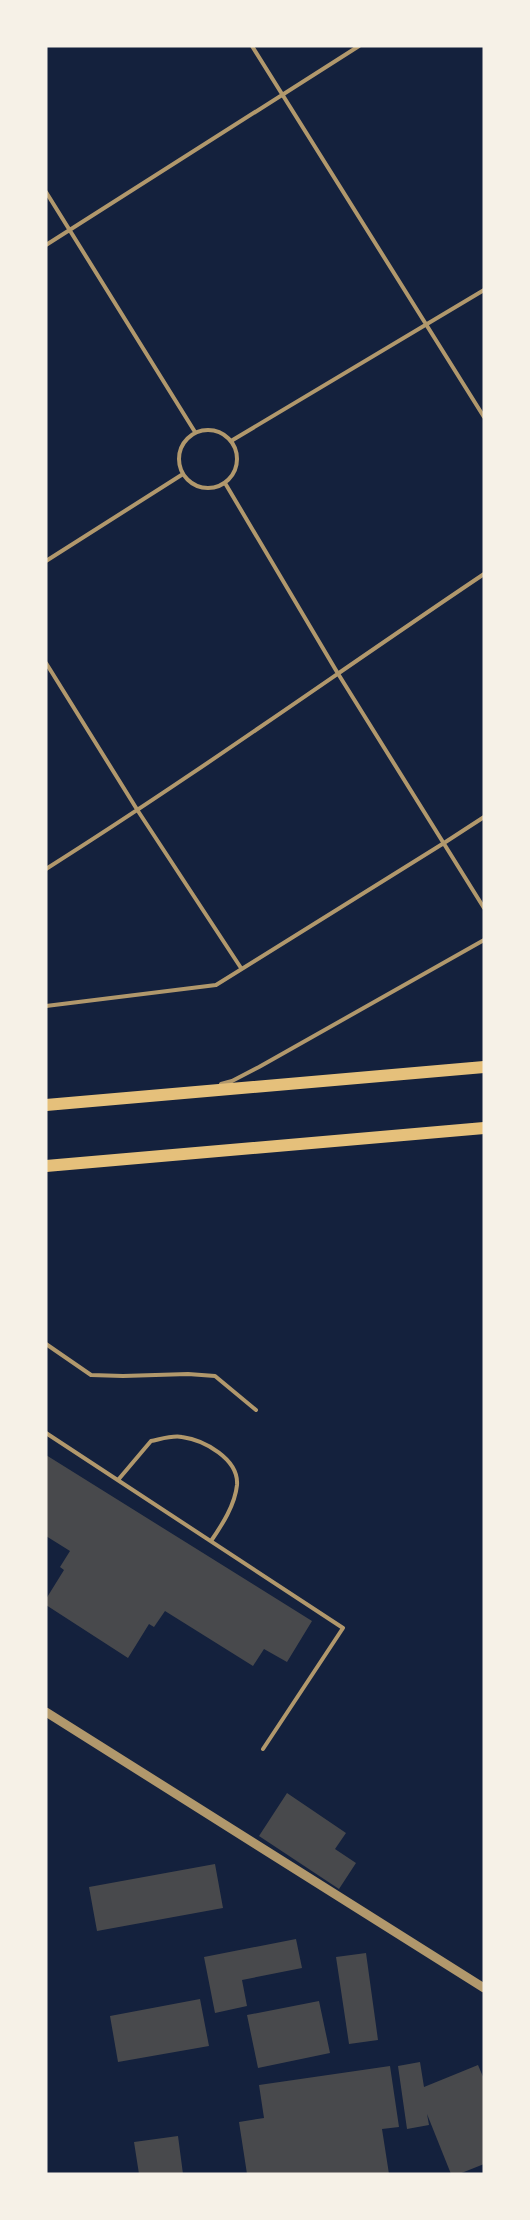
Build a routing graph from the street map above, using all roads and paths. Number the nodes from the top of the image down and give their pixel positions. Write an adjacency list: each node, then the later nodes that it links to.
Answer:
1 (252, 46): 3 (lane)
2 (359, 46): 3 (lane)
3 (282, 95): 5 (lane); 8 (lane)
4 (46, 192): 5 (lane)
5 (70, 230): 6 (lane); 10 (lane)
6 (46, 245)
7 (484, 290): 8 (lane)
8 (426, 326): 9 (lane); 11 (lane)
9 (484, 417)
10 (195, 432): 11 (lane); 12 (lane)
11 (230, 441): 13 (lane)
12 (183, 474): 13 (lane); 14 (lane)
13 (225, 483): 17 (lane)
14 (46, 561)
15 (484, 574): 17 (lane)
16 (46, 663): 18 (lane)
17 (337, 672): 18 (lane); 20 (lane)
18 (138, 811): 21 (lane); 24 (lane)
19 (484, 817): 20 (lane)
20 (444, 843): 22 (lane); 24 (lane)
21 (46, 869)
22 (484, 908)
23 (484, 940): 27 (lane)
24 (241, 968): 25 (lane)
25 (46, 1006)
26 (484, 1067): 27 (main road)
27 (196, 1092): 28 (main road)
28 (46, 1105)
29 (484, 1128): 30 (main road)
30 (46, 1166)
31 (46, 1344): 32 (lane)
32 (256, 1410)
33 (46, 1433): 34 (lane)
34 (118, 1480): 35 (lane); 35 (lane)
35 (211, 1541): 37 (lane)
36 (46, 1712): 38 (street)
37 (263, 1750)
38 (484, 1988)

